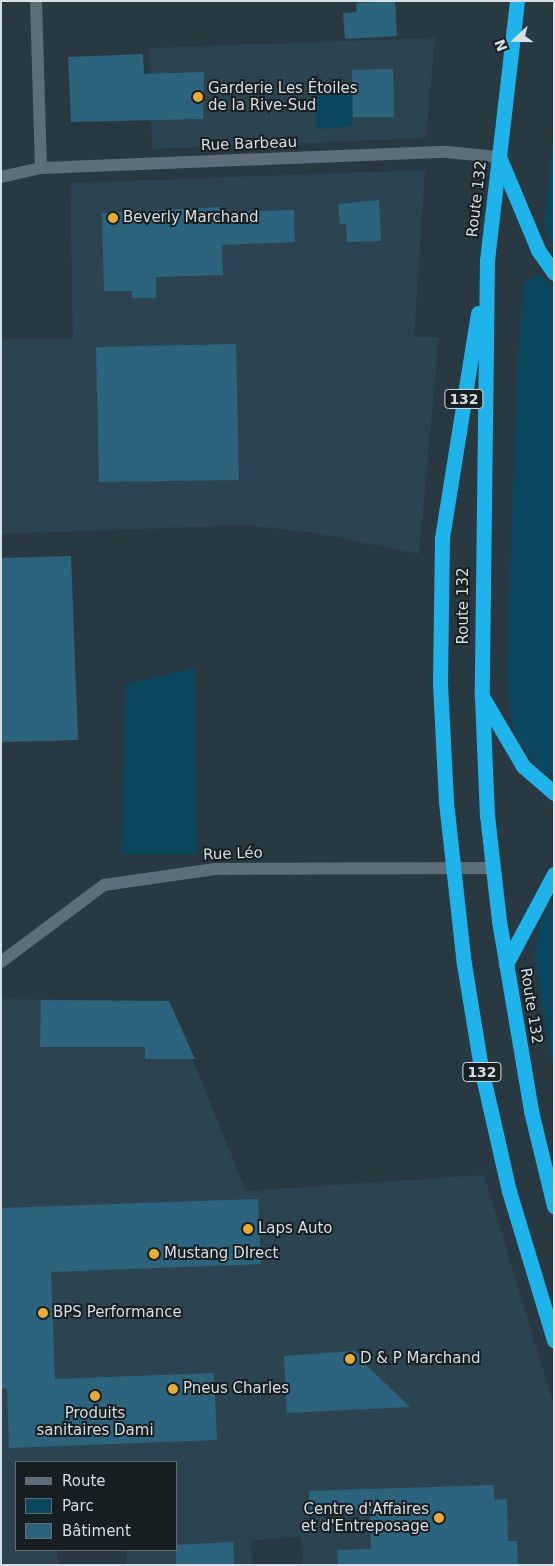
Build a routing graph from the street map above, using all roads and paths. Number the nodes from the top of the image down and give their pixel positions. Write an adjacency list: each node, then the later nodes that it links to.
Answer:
1 (36, 1): 4 (street)
2 (516, 1): 3 (highway, Route 132 / 132)
3 (499, 157): 4 (street, Rue Barbeau); 6 (highway, Route 132 / 132); 7 (highway)
4 (42, 168): 5 (street, Rue Barbeau)
5 (1, 178)
6 (487, 260): 8 (highway, Route 132 / 132); 10 (highway, Route 132 / 132)
7 (554, 273)
8 (482, 697): 9 (highway); 11 (highway, Route 132 / 132)
9 (554, 793)
10 (452, 868): 11 (street, Rue Léo); 13 (street, Rue Léo); 16 (highway, Route 132 / 132)
11 (493, 868): 14 (highway, Route 132 / 132)
12 (554, 874): 14 (highway)
13 (1, 962)
14 (506, 964): 15 (highway, Route 132 / 132)
15 (554, 1206)
16 (554, 1340)

